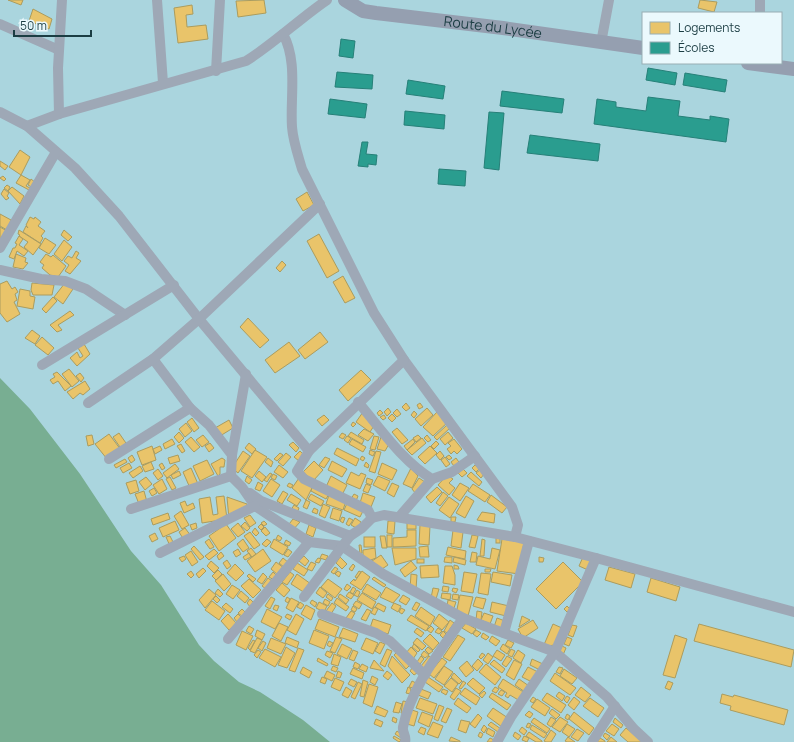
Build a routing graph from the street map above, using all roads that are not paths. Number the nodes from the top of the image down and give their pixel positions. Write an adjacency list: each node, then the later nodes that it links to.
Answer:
1 (62, 0): 13 (street)
2 (157, 0): 17 (street)
3 (220, 0): 16 (street)
4 (327, 0): 10 (street)
5 (345, 0): 11 (main road, Route du Lycée)
6 (609, 0): 11 (street)
7 (760, 0): 8 (street)
8 (760, 12)
9 (0, 24): 13 (street)
10 (284, 34): 16 (street); 22 (street)
11 (601, 43): 12 (main road, Route du Lycée)
12 (642, 48)
13 (60, 50): 18 (street)
14 (763, 64): 15 (main road)
15 (794, 69)
16 (216, 71): 17 (street)
17 (163, 83): 18 (street)
18 (59, 114): 20 (street)
19 (2, 117): 20 (street)
20 (27, 126): 21 (street)
21 (56, 152): 23 (street); 25 (street)
22 (320, 204): 27 (street); 29 (street)
23 (0, 248)
24 (0, 270): 26 (street)
25 (174, 285): 26 (street); 27 (street)
26 (125, 315): 30 (street)
27 (199, 319): 28 (street); 31 (street)
28 (153, 359): 33 (street); 34 (street)
29 (404, 360): 32 (street); 37 (street)
30 (42, 365)
31 (246, 374): 35 (street); 36 (street)
32 (358, 402): 35 (street); 40 (street)
33 (88, 403)
34 (190, 408): 36 (street); 38 (street)
35 (309, 451): 45 (street)
36 (232, 455): 39 (street)
37 (475, 456): 40 (street); 47 (street)
38 (109, 459)
39 (231, 476): 41 (street); 43 (street)
40 (432, 480): 44 (street)
41 (242, 487): 42 (street); 46 (street)
42 (255, 506): 49 (street); 51 (street)
43 (131, 509)
44 (399, 517): 45 (street); 47 (street)
45 (372, 518): 46 (street)
46 (350, 536): 50 (street)
47 (515, 537): 48 (street)
48 (529, 541): 52 (street); 57 (street)
49 (309, 542): 50 (street); 58 (street)
50 (342, 546): 53 (street); 56 (street)
51 (160, 553)
52 (596, 558): 54 (street); 59 (street)
53 (304, 597)
54 (794, 612)
55 (322, 614): 60 (street)
56 (463, 618): 57 (street); 60 (street)
57 (504, 633): 59 (street)
58 (228, 639)
59 (555, 652): 61 (street); 63 (street)
60 (425, 675): 62 (street)
61 (615, 706): 64 (street); 65 (street)
62 (405, 742)
63 (497, 742)
64 (592, 742)
65 (648, 742)

